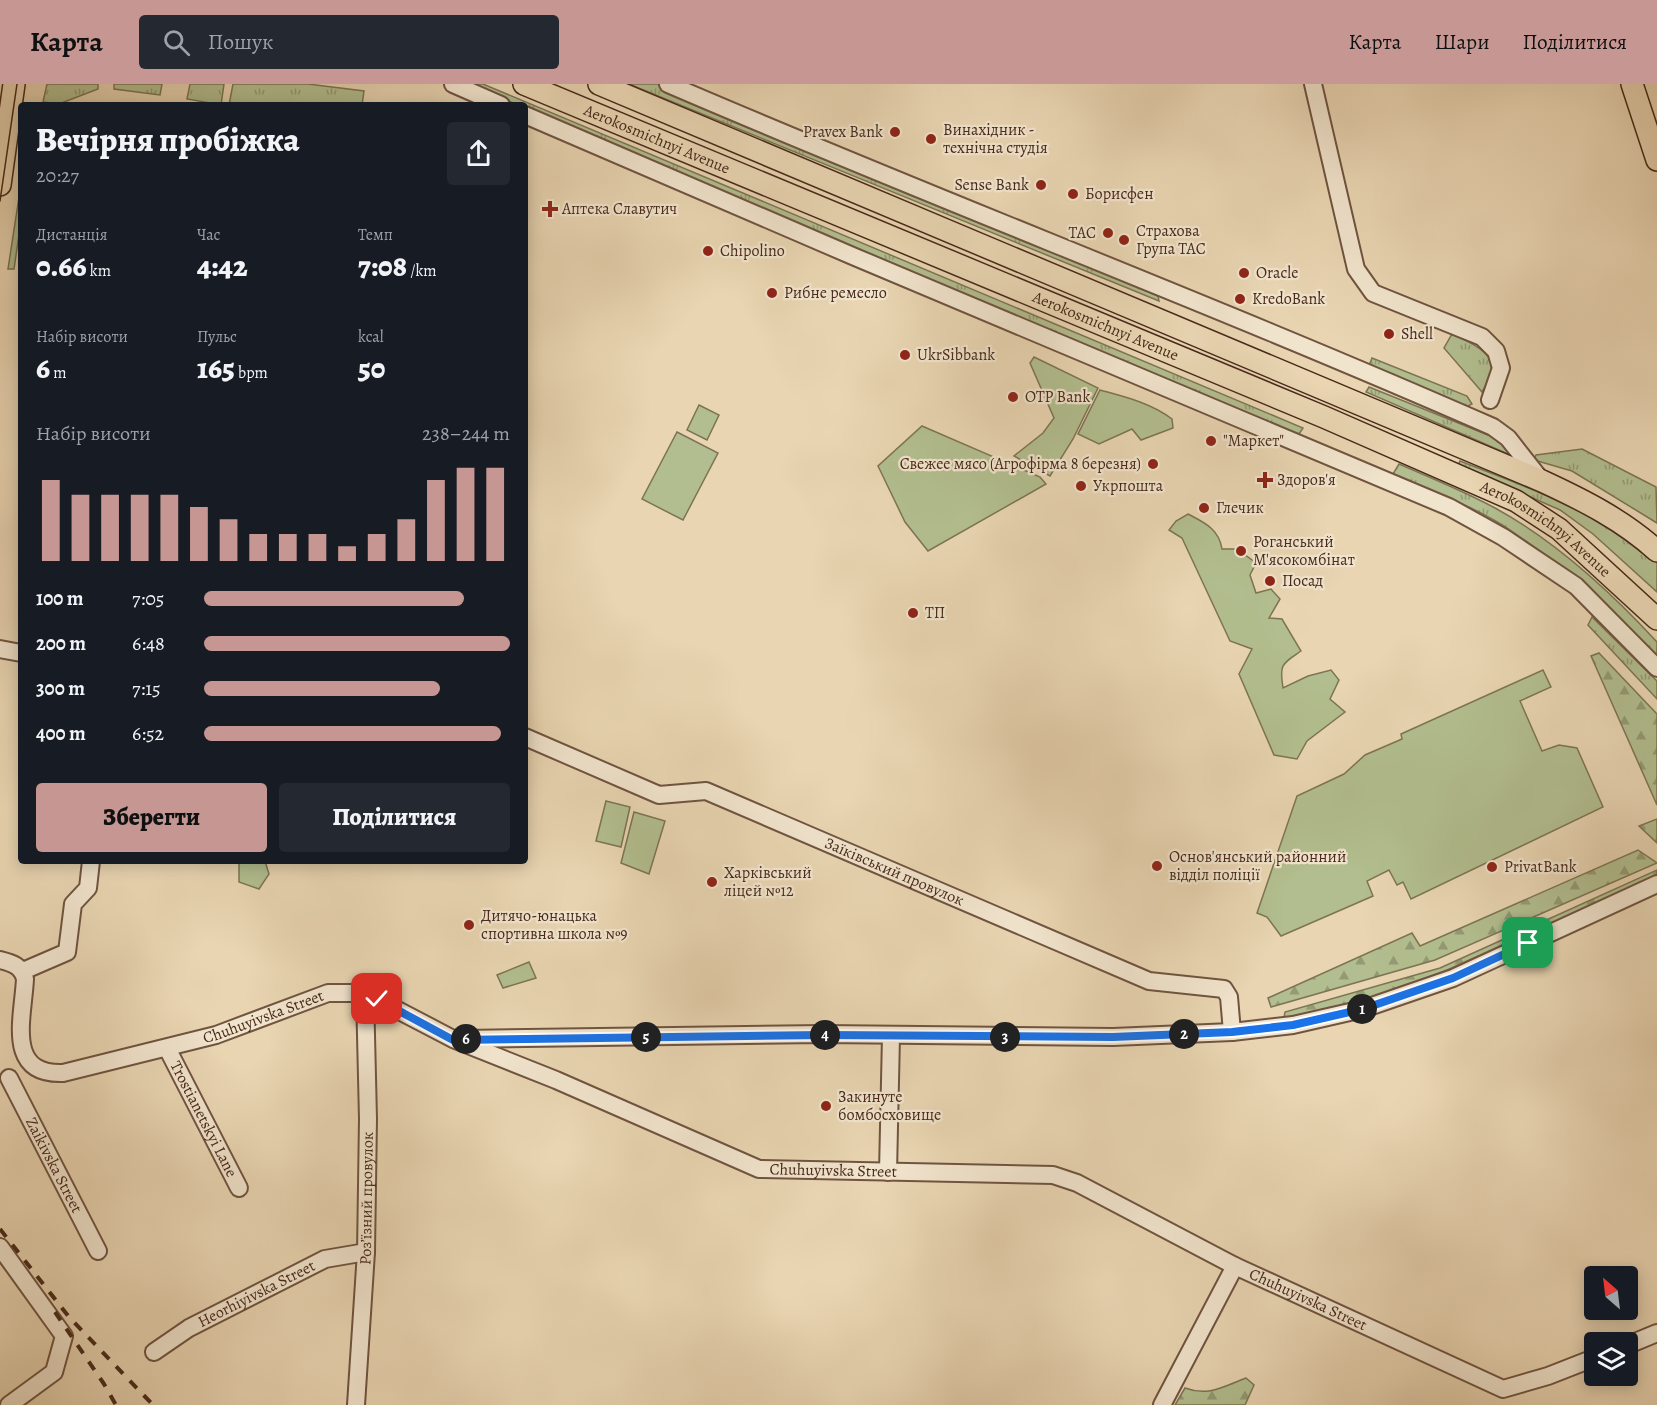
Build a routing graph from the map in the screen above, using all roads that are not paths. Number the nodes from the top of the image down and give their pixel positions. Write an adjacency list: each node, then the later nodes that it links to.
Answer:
1 (14, 84): 11 (main road)
2 (453, 84): 8 (street)
3 (525, 84): 15 (main road, Aerokosmichnyi Avenue)
4 (599, 84): 13 (main road, Aerokosmichnyi Avenue)
5 (668, 84): 13 (street)
6 (1313, 84): 12 (street)
7 (1632, 84): 10 (main road)
8 (494, 102)
9 (528, 116): 18 (street)
10 (1657, 160)
11 (0, 185)
12 (1490, 400)
13 (1542, 481): 14 (main road, Aerokosmichnyi Avenue)
14 (1657, 551)
15 (1657, 619)
16 (0, 649): 17 (street)
17 (18, 652)
18 (1657, 668)
19 (528, 738): 25 (street, Заїківський провулок)
20 (91, 864): 23 (street)
21 (1657, 884): 25 (street)
22 (0, 960): 23 (street)
23 (23, 971): 29 (street)
24 (365, 993): 27 (street, Chuhuyivska Street); 28 (street, Chuhuyivska Street); 35 (street, Роз’їзний провулок)
25 (1232, 1032): 26 (street)
26 (891, 1036): 27 (street); 31 (street)
27 (453, 1040): 31 (street, Chuhuyivska Street)
28 (167, 1048): 29 (street, Chuhuyivska Street); 32 (street, Trostianetskyi Lane)
29 (34, 1067): 30 (street)
30 (4, 1079): 34 (street, Zaikivska Street)
31 (888, 1172): 36 (street, Chuhuyivska Street)
32 (239, 1188)
33 (0, 1247): 41 (street)
34 (98, 1251)
35 (366, 1252): 39 (street, Heorhiyivska Street); 42 (street, Роз’їзний провулок)
36 (1235, 1266): 40 (street, Chuhuyivska Street); 43 (street)
37 (1657, 1333): 38 (street)
38 (1638, 1341)
39 (154, 1352)
40 (1584, 1362)
41 (9, 1405)
42 (356, 1405)
43 (1162, 1405)

